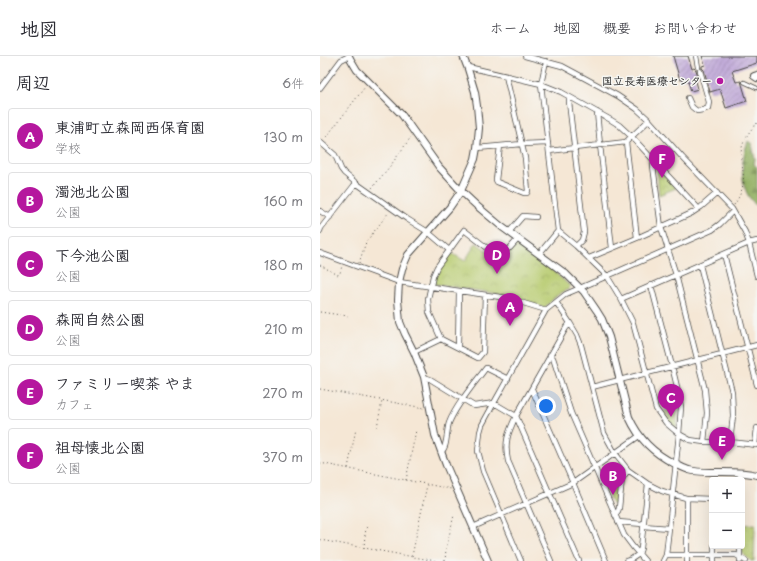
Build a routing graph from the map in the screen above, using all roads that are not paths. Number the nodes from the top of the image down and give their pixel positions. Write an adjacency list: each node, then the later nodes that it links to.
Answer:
1 (349, 56): 10 (street); 28 (street)
2 (463, 56): 6 (street)
3 (525, 56): 5 (street)
4 (696, 56): 13 (street)
5 (546, 61): 9 (street); 15 (street)
6 (468, 67): 7 (street); 23 (street)
7 (506, 76): 9 (street); 20 (street)
8 (744, 82): 11 (lane)
9 (541, 84): 12 (street); 19 (street)
10 (320, 88)
11 (757, 88)
12 (570, 97): 14 (street); 24 (street)
13 (688, 98)
14 (597, 112): 16 (street); 21 (street)
15 (649, 120): 16 (street); 29 (street)
16 (632, 137): 17 (street); 26 (street)
17 (626, 142): 21 (street); 40 (street)
18 (321, 143): 27 (street)
19 (548, 143): 20 (street); 25 (street)
20 (522, 144): 22 (street); 22 (street)
21 (600, 145): 24 (street); 45 (street)
22 (500, 146): 23 (street)
23 (477, 148): 28 (street)
24 (574, 148): 25 (street); 44 (street)
25 (549, 151): 37 (street)
26 (654, 161): 30 (street); 35 (street)
27 (356, 183): 33 (street); 38 (street)
28 (461, 191): 38 (street); 39 (street)
29 (717, 193): 30 (street); 32 (street)
30 (698, 208): 35 (street)
31 (320, 210): 33 (street)
32 (733, 210): 43 (street); 47 (street)
33 (330, 217): 36 (street)
34 (536, 217): 39 (street)
35 (661, 227): 40 (street); 47 (street)
36 (320, 231)
37 (558, 231): 44 (street); 49 (street)
38 (428, 232): 46 (street); 56 (street)
39 (509, 232): 41 (street)
40 (637, 238): 45 (street)
41 (518, 239): 46 (street); 49 (street)
42 (757, 241): 43 (street)
43 (749, 243): 50 (street); 55 (street)
44 (576, 246): 51 (street)
45 (612, 248): 51 (street)
46 (449, 250): 57 (street)
47 (668, 250): 53 (street); 54 (street)
48 (320, 253): 56 (street)
49 (539, 254): 59 (street)
50 (724, 254): 52 (street); 69 (street)
51 (589, 258): 54 (street)
52 (700, 265): 53 (street); 71 (street)
53 (676, 275): 58 (street); 73 (street)
54 (607, 276): 59 (street); 62 (street)
55 (757, 276)
56 (399, 282): 57 (street); 70 (street)
57 (430, 286): 60 (street); 66 (street)
58 (651, 286): 62 (street); 74 (street)
59 (580, 288): 63 (street); 78 (street)
60 (459, 291): 61 (street); 68 (street)
61 (485, 295): 64 (street); 68 (street)
62 (621, 299): 75 (street)
63 (556, 302): 64 (street); 65 (street)
64 (546, 310): 77 (street)
65 (570, 323): 72 (street); 80 (street)
66 (441, 339): 68 (street); 70 (street)
67 (757, 345): 69 (street)
68 (458, 347)
69 (748, 347): 71 (street); 79 (street)
70 (414, 352): 76 (street)
71 (723, 353): 73 (street); 89 (street)
72 (550, 355): 81 (street); 94 (street)
73 (698, 360): 74 (street); 88 (street)
74 (672, 366): 75 (street); 86 (street)
75 (646, 373): 78 (street); 86 (street)
76 (424, 377): 82 (street); 91 (street)
77 (508, 379): 82 (street); 83 (street)
78 (620, 379): 80 (street); 87 (street)
79 (757, 385)
80 (592, 387): 92 (street)
81 (532, 389): 84 (street); 99 (street)
82 (463, 399): 83 (street); 91 (street)
83 (494, 403): 84 (street); 106 (street)
84 (516, 416): 101 (street); 105 (street)
85 (757, 428): 90 (street)
86 (679, 434): 88 (street); 93 (street)
87 (639, 436): 92 (street); 93 (street)
88 (704, 442): 89 (street)
89 (730, 442): 90 (street)
90 (756, 445)
91 (441, 452): 110 (street)
92 (615, 453): 94 (street); 95 (street)
93 (676, 464): 96 (street); 102 (street)
94 (595, 467): 99 (street); 107 (street)
95 (628, 470): 100 (street); 107 (street)
96 (740, 472): 97 (street); 98 (street)
97 (757, 475)
98 (740, 477)
99 (573, 483): 101 (street); 122 (street)
100 (648, 484): 102 (street); 109 (street)
101 (550, 494): 105 (street); 121 (street)
102 (673, 495): 103 (street); 111 (street)
103 (687, 498): 104 (street); 115 (street)
104 (709, 499)
105 (526, 504): 106 (street); 120 (street)
106 (502, 515): 110 (street); 119 (street)
107 (615, 515): 108 (street)
108 (618, 522): 109 (street); 113 (street)
109 (643, 525): 111 (street); 113 (street)
110 (473, 527): 118 (street)
111 (669, 528): 114 (street)
112 (714, 549): 116 (street)
113 (639, 554): 123 (street); 124 (street)
114 (666, 555): 115 (street); 125 (street)
115 (687, 555): 116 (street); 126 (street)
116 (714, 555): 117 (street); 127 (street)
117 (740, 559): 128 (street)
118 (488, 561)
119 (521, 561)
120 (551, 561)
121 (579, 561)
122 (606, 561)
123 (626, 561)
124 (645, 561)
125 (663, 561)
126 (687, 561)
127 (714, 561)
128 (746, 561)

